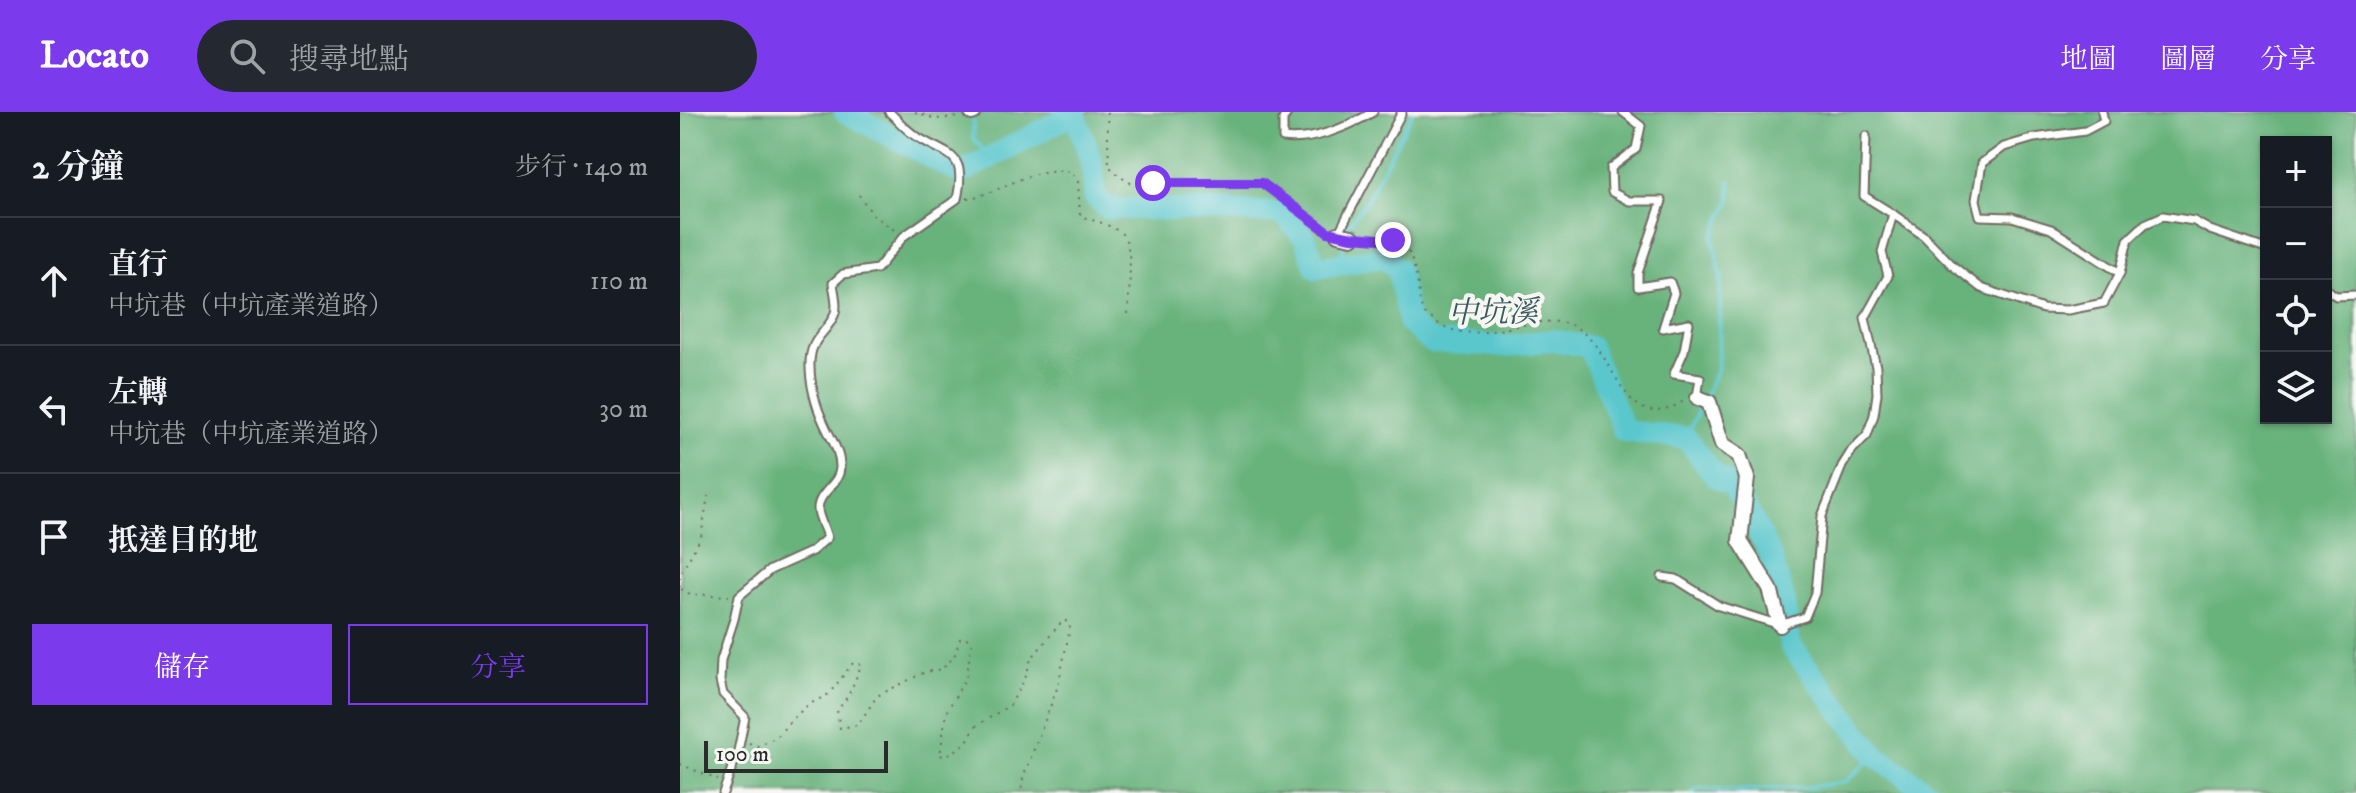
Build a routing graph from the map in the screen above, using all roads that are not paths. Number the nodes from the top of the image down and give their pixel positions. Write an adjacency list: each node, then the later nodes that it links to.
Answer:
1 (889, 112): 17 (lane)
2 (1288, 112): 3 (lane)
3 (1373, 112)
4 (1402, 112): 9 (lane)
5 (1623, 112): 14 (lane)
6 (2102, 112): 11 (lane)
7 (1866, 136): 8 (lane)
8 (1893, 214): 11 (lane); 16 (lane)
9 (1345, 236)
10 (2260, 247): 11 (lane)
11 (2120, 273)
12 (2332, 293): 13 (lane)
13 (2356, 295)
14 (1701, 400): 16 (street)
15 (1662, 577): 16 (lane)
16 (1780, 625)
17 (723, 793)

